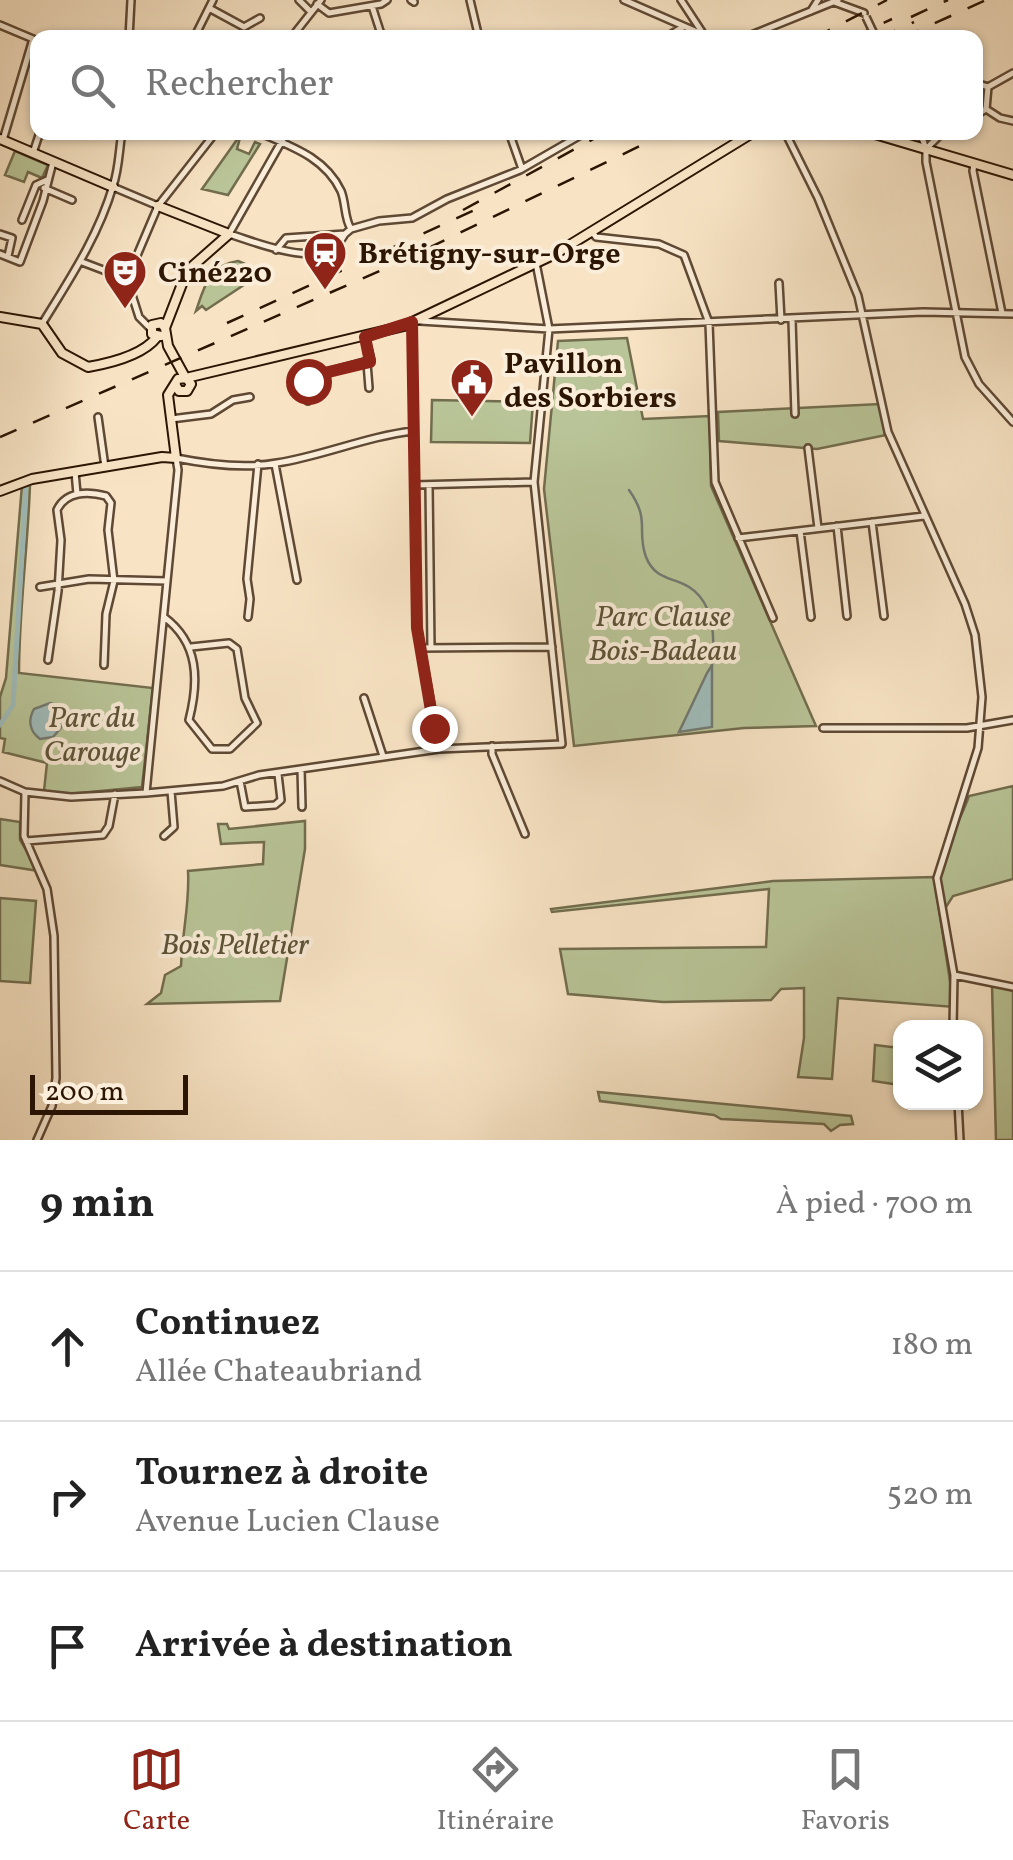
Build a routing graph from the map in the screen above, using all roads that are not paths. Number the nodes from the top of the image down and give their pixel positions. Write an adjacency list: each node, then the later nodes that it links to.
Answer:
1 (131, 0): 20 (street)
2 (212, 0): 13 (street)
3 (298, 0): 14 (street)
4 (387, 0): 12 (street)
5 (470, 0): 24 (street)
6 (624, 0): 19 (street)
7 (680, 0): 27 (street)
8 (818, 0): 15 (street)
9 (855, 0): 16 (street)
10 (836, 1): 15 (street); 16 (street)
11 (319, 2): 12 (street); 14 (street)
12 (372, 6): 23 (street)
13 (209, 8): 17 (street); 21 (street)
14 (311, 12): 22 (street)
15 (811, 12): 28 (street)
16 (863, 13): 29 (street, bridge)
17 (260, 18)
18 (0, 25): 30 (street)
19 (683, 27): 25 (street); 26 (street)
20 (129, 30)
21 (198, 30)
22 (298, 30)
23 (379, 30)
24 (477, 30)
25 (678, 30)
26 (691, 30)
27 (702, 30)
28 (765, 30)
29 (872, 30)
30 (30, 38)
31 (30, 55): 38 (street)
32 (1013, 73): 34 (street)
33 (983, 86): 34 (street)
34 (988, 87): 35 (street)
35 (986, 109): 36 (street); 37 (street)
36 (983, 111)
37 (1013, 121)
38 (1, 140): 52 (main road)
39 (37, 140): 52 (street)
40 (121, 140): 58 (street)
41 (210, 140): 61 (street)
42 (277, 140): 50 (street)
43 (513, 140): 55 (street)
44 (572, 140): 55 (street)
45 (741, 140): 63 (main road)
46 (789, 140): 77 (street)
47 (897, 140): 51 (main road)
48 (923, 140): 51 (street)
49 (934, 140): 51 (street)
50 (282, 142): 64 (street); 66 (street)
51 (926, 148): 54 (main road); 75 (street)
52 (33, 153): 53 (main road)
53 (53, 162): 57 (street); 58 (main road)
54 (974, 164): 56 (main road); 73 (street)
55 (522, 169): 64 (street)
56 (1013, 175)
57 (47, 180): 59 (street); 62 (street)
58 (113, 186): 61 (street); 69 (street)
59 (44, 188): 60 (street); 68 (street)
60 (72, 200)
61 (158, 206): 66 (main road); 71 (street)
62 (22, 220)
63 (591, 230): 70 (main road); 82 (street)
64 (348, 231): 67 (street); 67 (street)
65 (0, 234): 68 (street)
66 (230, 234): 67 (street); 84 (main road)
67 (276, 250)
68 (4, 255)
69 (82, 262): 71 (street); 81 (street)
70 (536, 263): 80 (main road); 83 (street)
71 (127, 279): 84 (street)
72 (780, 283): 78 (street)
73 (1002, 314): 74 (street); 75 (street)
74 (1013, 314)
75 (957, 315): 77 (street); 94 (street)
76 (0, 316): 81 (main road)
77 (864, 316): 79 (street); 107 (street)
78 (781, 320): 79 (street); 82 (street)
79 (792, 320): 91 (street)
80 (412, 322): 83 (street); 85 (main road); 95 (street)
81 (42, 324): 84 (main road)
82 (709, 324): 83 (street); 112 (street)
83 (549, 329): 102 (street)
84 (158, 333): 87 (main road)
85 (365, 337): 86 (street); 87 (main road)
86 (367, 362): 88 (street); 90 (street)
87 (180, 382): 93 (main road)
88 (369, 388)
89 (250, 397): 93 (street)
90 (308, 401)
91 (795, 414)
92 (98, 417): 100 (street)
93 (171, 420): 97 (main road)
94 (1013, 422)
95 (414, 431): 99 (street); 104 (street)
96 (808, 448): 110 (street)
97 (176, 458): 98 (street); 100 (main road); 115 (street)
98 (258, 464): 99 (street); 121 (street)
99 (276, 464): 113 (street)
100 (105, 467): 101 (main road)
101 (75, 472): 105 (main road); 106 (street)
102 (534, 482): 103 (street); 127 (street)
103 (429, 484): 104 (street); 126 (street)
104 (414, 485): 125 (street)
105 (0, 491)
106 (77, 494): 114 (street); 116 (street)
107 (925, 515): 108 (street); 132 (street)
108 (872, 522): 109 (street); 119 (street)
109 (836, 526): 110 (street); 118 (street)
110 (818, 528): 111 (street)
111 (800, 531): 112 (street); 122 (street)
112 (738, 538): 123 (street)
113 (297, 580)
114 (114, 581): 115 (street); 116 (street); 129 (street)
115 (167, 582): 120 (street)
116 (58, 583): 117 (street); 128 (street)
117 (40, 587)
118 (847, 616)
119 (884, 616)
120 (164, 617): 124 (street); 143 (street)
121 (248, 617)
122 (811, 617)
123 (773, 618)
124 (191, 647): 124 (street)
125 (420, 648): 126 (street); 135 (street)
126 (430, 648): 127 (street)
127 (553, 648): 134 (street)
128 (48, 660)
129 (104, 665)
130 (364, 698): 136 (street)
131 (1013, 720): 132 (street)
132 (981, 726): 133 (street); 149 (street)
133 (823, 728)
134 (492, 746): 135 (street); 146 (street)
135 (438, 750): 136 (street)
136 (382, 756): 137 (street)
137 (301, 769): 138 (street); 145 (street)
138 (278, 772): 140 (street); 140 (street)
139 (0, 780): 142 (street)
140 (240, 781): 141 (street)
141 (172, 791): 143 (street); 147 (street)
142 (24, 792): 144 (street); 148 (street)
143 (146, 793): 144 (street)
144 (114, 794): 148 (street)
145 (302, 807)
146 (525, 834)
147 (164, 836)
148 (26, 842): 153 (street)
149 (954, 975): 150 (street); 151 (street)
150 (1013, 987)
151 (954, 1020)
152 (958, 1110): 154 (street)
153 (37, 1140)
154 (960, 1140)

